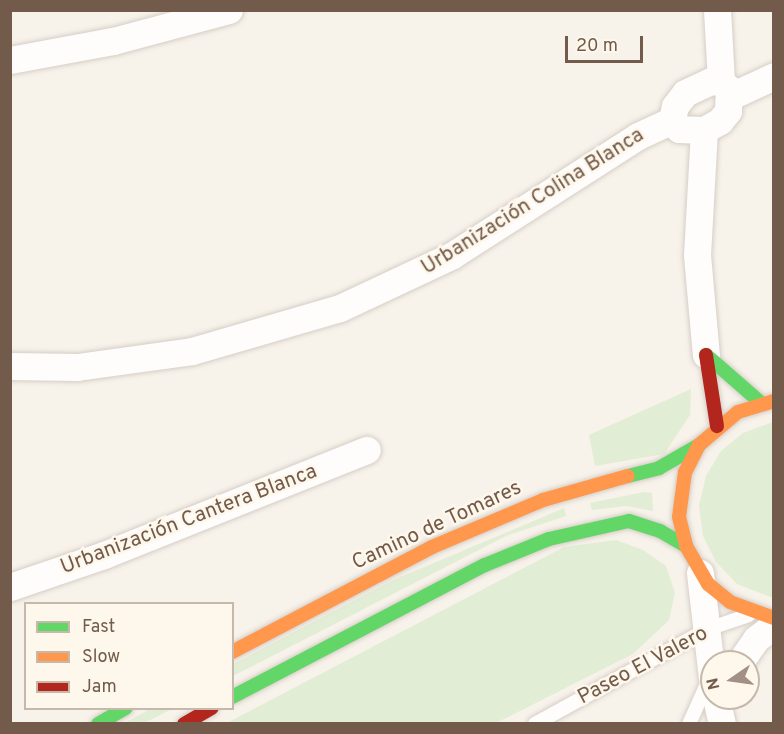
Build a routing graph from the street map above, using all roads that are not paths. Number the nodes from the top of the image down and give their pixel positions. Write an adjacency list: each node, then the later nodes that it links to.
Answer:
1 (229, 10): 3 (street)
2 (717, 10): 5 (street)
3 (10, 60)
4 (774, 76): 5 (street)
5 (726, 89): 6 (street); 7 (street)
6 (672, 120): 7 (street); 9 (street, Urbanización Colina Blanca)
7 (704, 130): 8 (street)
8 (706, 355): 10 (street); 11 (street)
9 (10, 366)
10 (767, 402): 11 (street)
11 (717, 426): 12 (street)
12 (699, 446): 14 (street); 22 (street, Camino de Tomares)
13 (367, 450): 16 (street, Urbanización Cantera Blanca)
14 (686, 546): 15 (street); 23 (street)
15 (700, 573): 18 (street); 19 (street)
16 (10, 587)
17 (774, 618): 18 (street)
18 (763, 620): 19 (lane, Paseo El Valero); 21 (street)
19 (708, 629): 20 (street); 29 (lane, Paseo El Valero)
20 (710, 650)
21 (748, 650)
22 (234, 651)
23 (234, 696)
24 (700, 701): 30 (lane)
25 (122, 710): 27 (street)
26 (208, 710): 28 (street)
27 (98, 723)
28 (184, 723)
29 (535, 723)
30 (689, 723)

